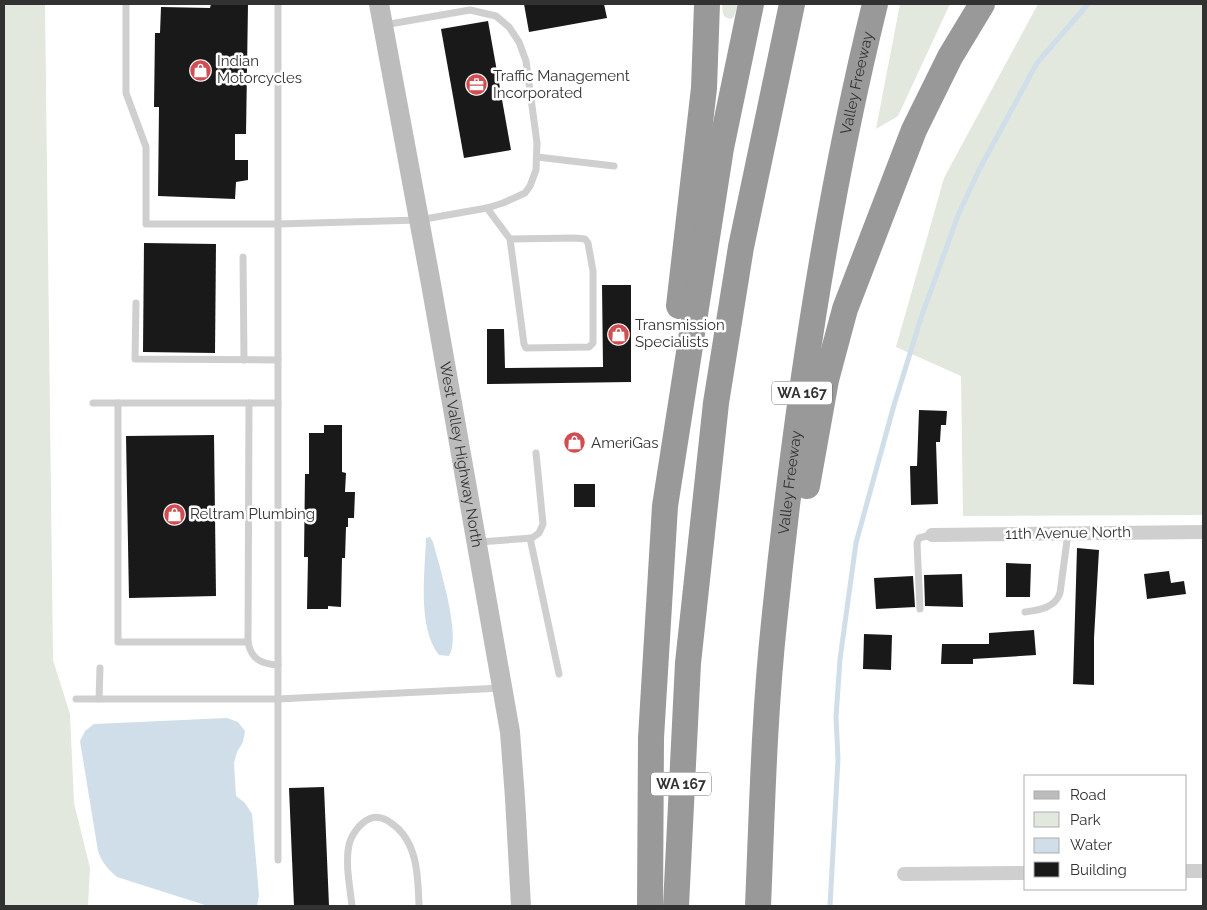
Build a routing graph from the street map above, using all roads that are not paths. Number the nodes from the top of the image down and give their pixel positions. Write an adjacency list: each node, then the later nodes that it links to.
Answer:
1 (126, 4): 14 (lane)
2 (278, 4): 14 (lane)
3 (379, 4): 9 (main road, West Valley Highway North)
4 (708, 4): 25 (highway)
5 (750, 4): 25 (highway)
6 (792, 4): 51 (highway, WA 167)
7 (875, 4): 41 (highway, Valley Freeway / WA 167)
8 (982, 4): 41 (highway)
9 (383, 25): 10 (lane); 13 (main road, West Valley Highway North)
10 (537, 157): 11 (lane); 12 (lane)
11 (614, 166)
12 (487, 208): 13 (lane); 15 (lane)
13 (419, 220): 14 (lane); 30 (main road, West Valley Highway North)
14 (278, 224): 19 (lane)
15 (510, 239): 15 (lane)
16 (243, 257): 18 (lane)
17 (136, 303): 18 (lane)
18 (244, 360): 19 (lane)
19 (278, 360): 23 (lane)
20 (92, 403): 21 (lane)
21 (118, 403): 22 (lane); 33 (lane)
22 (249, 403): 23 (lane); 33 (lane)
23 (278, 403): 34 (lane)
24 (536, 452): 29 (lane)
25 (665, 506): 50 (highway)
26 (1203, 532): 27 (street, 11th Avenue North)
27 (1068, 533): 28 (street, 11th Avenue North); 32 (lane)
28 (933, 535): 31 (lane)
29 (530, 538): 30 (lane); 36 (lane)
30 (476, 542): 37 (main road, West Valley Highway North)
31 (920, 609)
32 (1025, 612)
33 (248, 642): 34 (lane)
34 (278, 665): 40 (lane)
35 (100, 668): 39 (lane)
36 (559, 674)
37 (502, 688): 40 (lane); 49 (main road, West Valley Highway North)
38 (76, 700): 39 (lane)
39 (99, 700): 40 (lane)
40 (278, 700): 42 (lane)
41 (764, 751): 52 (highway, Valley Freeway / WA 167)
42 (278, 860)
43 (1187, 871): 44 (street)
44 (1203, 871)
45 (1024, 873): 46 (street)
46 (904, 874)
47 (352, 906): 48 (lane)
48 (419, 906)
49 (521, 906)
50 (650, 906)
51 (676, 906)
52 (758, 906)

